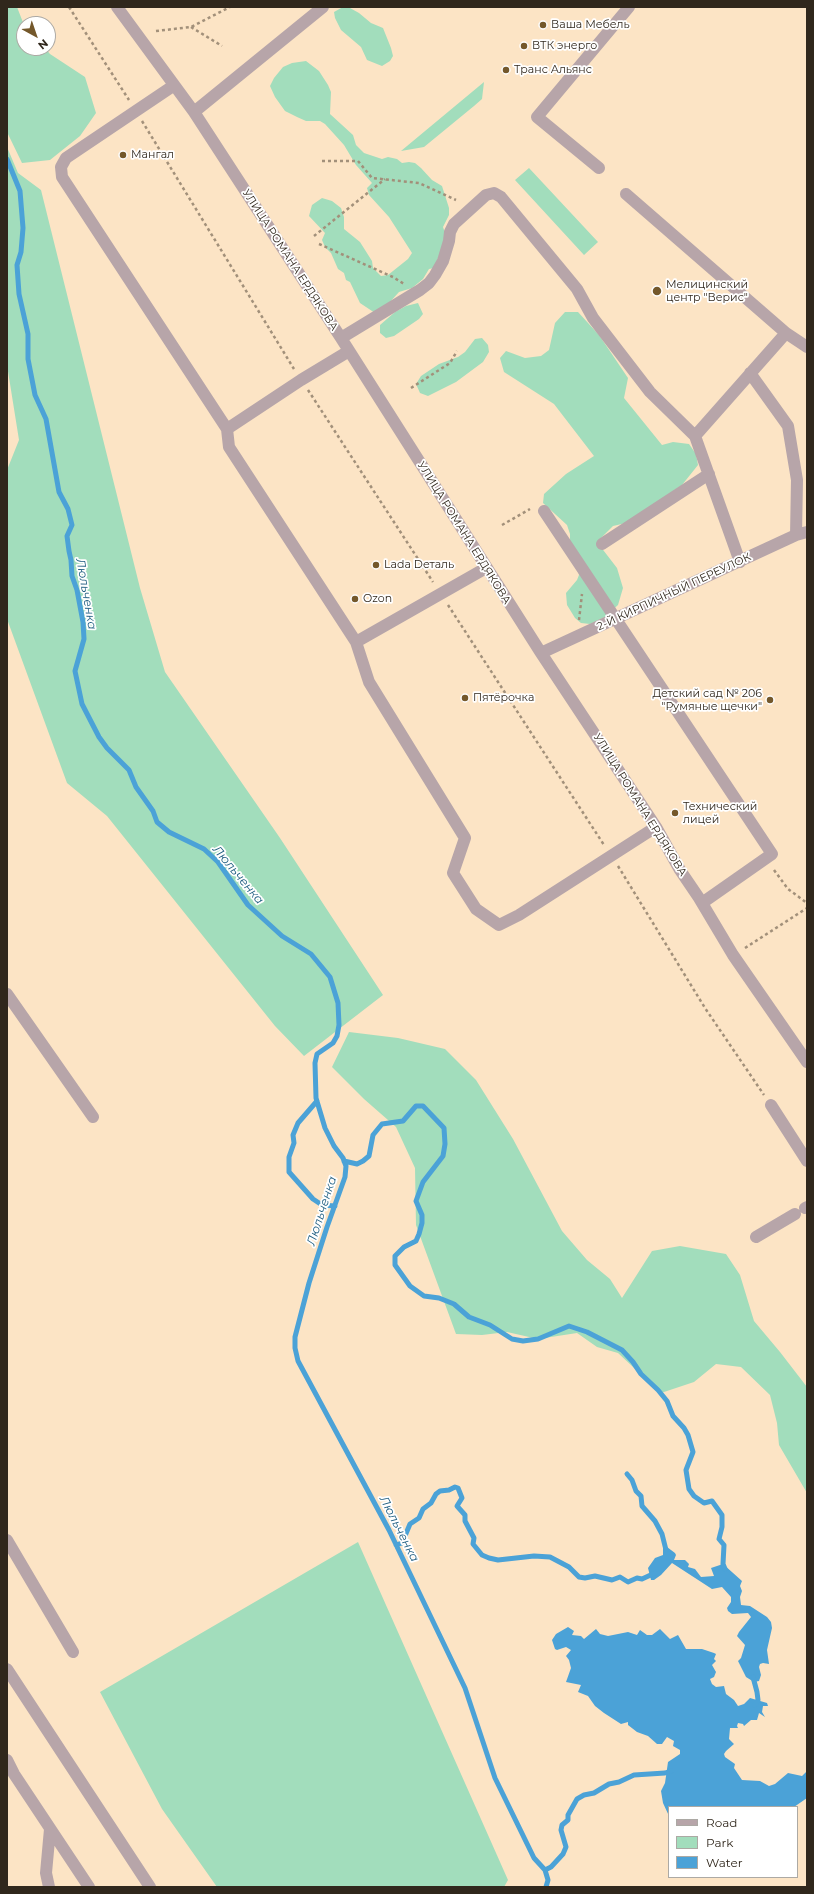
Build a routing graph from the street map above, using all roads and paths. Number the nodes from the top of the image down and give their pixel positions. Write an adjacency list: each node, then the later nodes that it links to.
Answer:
1 (69, 7): 10 (path)
2 (117, 7): 9 (street, УЛИЦА РОМАНА ЕРДЯКОВА)
3 (230, 7): 6 (path)
4 (323, 7): 11 (street)
5 (630, 7): 13 (street)
6 (191, 26): 7 (path); 8 (path)
7 (156, 31)
8 (222, 46)
9 (173, 86): 10 (street); 11 (street, УЛИЦА РОМАНА ЕРДЯКОВА)
10 (135, 110): 26 (path); 28 (street)
11 (194, 112): 21 (street, УЛИЦА РОМАНА ЕРДЯКОВА)
12 (322, 161): 14 (path)
13 (599, 168)
14 (386, 179): 16 (path); 17 (path)
15 (626, 194): 20 (street)
16 (456, 200)
17 (314, 236)
18 (319, 244): 19 (path)
19 (417, 292): 21 (street); 29 (street)
20 (786, 333): 22 (street); 25 (street)
21 (340, 338): 23 (street, УЛИЦА РОМАНА ЕРДЯКОВА)
22 (807, 347)
23 (349, 351): 26 (street); 36 (street, УЛИЦА РОМАНА ЕРДЯКОВА)
24 (457, 351): 27 (path)
25 (750, 373): 29 (street); 33 (street)
26 (301, 380): 28 (street); 37 (path)
27 (411, 388)
28 (227, 430): 39 (street)
29 (695, 436): 30 (street)
30 (709, 474): 34 (street); 35 (street)
31 (544, 511): 32 (path); 38 (street)
32 (502, 525)
33 (802, 534): 35 (street, 2-Й КИРПИЧНЫЙ ПЕРЕУЛОК)
34 (602, 544)
35 (740, 562): 38 (street, 2-Й КИРПИЧНЫЙ ПЕРЕУЛОК)
36 (486, 568): 37 (street); 40 (street, УЛИЦА РОМАНА ЕРДЯКОВА)
37 (441, 594): 39 (street); 42 (path)
38 (616, 618): 40 (street, 2-Й КИРПИЧНЫЙ ПЕРЕУЛОК); 43 (street)
39 (356, 642): 42 (street)
40 (541, 653): 41 (street, УЛИЦА РОМАНА ЕРДЯКОВА)
41 (656, 828): 42 (street); 44 (street, УЛИЦА РОМАНА ЕРДЯКОВА)
42 (612, 857): 50 (path)
43 (766, 858): 44 (street); 45 (path)
44 (702, 903): 47 (street, УЛИЦА РОМАНА ЕРДЯКОВА)
45 (807, 903)
46 (807, 908): 47 (path)
47 (733, 955): 49 (street, УЛИЦА РОМАНА ЕРДЯКОВА)
48 (7, 994): 51 (street)
49 (807, 1062)
50 (771, 1105): 52 (street)
51 (93, 1117)
52 (807, 1161)
53 (803, 1209): 54 (street)
54 (756, 1237)
55 (7, 1540): 56 (street)
56 (73, 1652)
57 (7, 1669): 62 (street)
58 (7, 1760): 59 (street)
59 (50, 1829): 60 (street); 61 (street)
60 (49, 1887)
61 (89, 1887)
62 (150, 1887)

